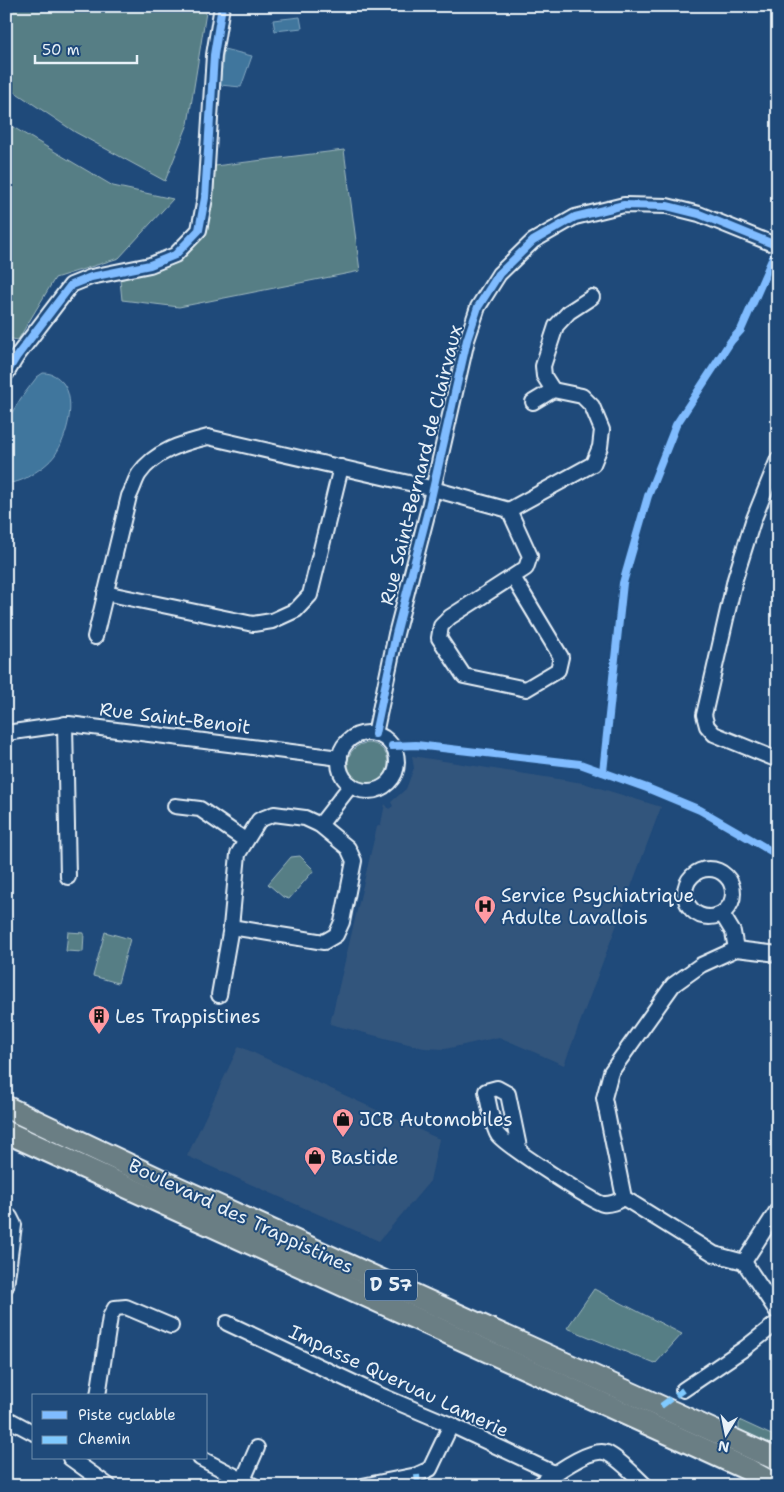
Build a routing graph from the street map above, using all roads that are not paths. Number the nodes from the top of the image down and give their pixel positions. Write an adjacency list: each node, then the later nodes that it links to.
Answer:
1 (222, 6): 4 (street)
2 (778, 246): 9 (street, Rue Saint-Bernard de Clairvaux)
3 (592, 297): 5 (street)
4 (6, 374)
5 (553, 390): 6 (street); 10 (street)
6 (533, 402)
7 (778, 459): 18 (street)
8 (341, 467): 9 (street); 12 (street); 12 (street)
9 (432, 488): 10 (street); 16 (street, Rue Saint-Bernard de Clairvaux)
10 (509, 510): 11 (street)
11 (513, 577): 11 (street)
12 (106, 593): 13 (street)
13 (95, 637)
14 (65, 724): 15 (street, Rue Saint-Benoit); 17 (street, Rue Saint-Benoit); 23 (street)
15 (6, 732)
16 (375, 734): 17 (street); 19 (street)
17 (340, 758): 19 (street)
18 (778, 760)
19 (351, 785): 21 (street)
20 (175, 806): 22 (street)
21 (320, 825): 22 (street); 25 (street)
22 (245, 840): 25 (street)
23 (68, 877)
24 (722, 914): 26 (street)
25 (231, 927): 28 (street)
26 (736, 949): 27 (street); 32 (street)
27 (778, 954)
28 (219, 995)
29 (6, 1107): 49 (main road, Boulevard des Trappistines / D 57)
30 (6, 1132): 57 (main road, Boulevard des Trappistines / D 57)
31 (520, 1152): 31 (street); 32 (street)
32 (624, 1198): 35 (street)
33 (778, 1209): 35 (street)
34 (6, 1215): 36 (street)
35 (744, 1262): 37 (street)
36 (6, 1286)
37 (778, 1312)
38 (778, 1322): 41 (street)
39 (227, 1323): 44 (street, Impasse Queruau Lamerie)
40 (171, 1326): 42 (street)
41 (683, 1390)
42 (98, 1394)
43 (6, 1418): 45 (street)
44 (451, 1425): 50 (street, Impasse Queruau Lamerie); 51 (street)
45 (32, 1431)
46 (257, 1448): 52 (street)
47 (73, 1460): 53 (street)
48 (204, 1460): 52 (street)
49 (778, 1460)
50 (554, 1473): 55 (street); 56 (street)
51 (417, 1480): 54 (street)
52 (248, 1483)
53 (109, 1486)
54 (362, 1486)
55 (538, 1486)
56 (646, 1486)
57 (777, 1486)

